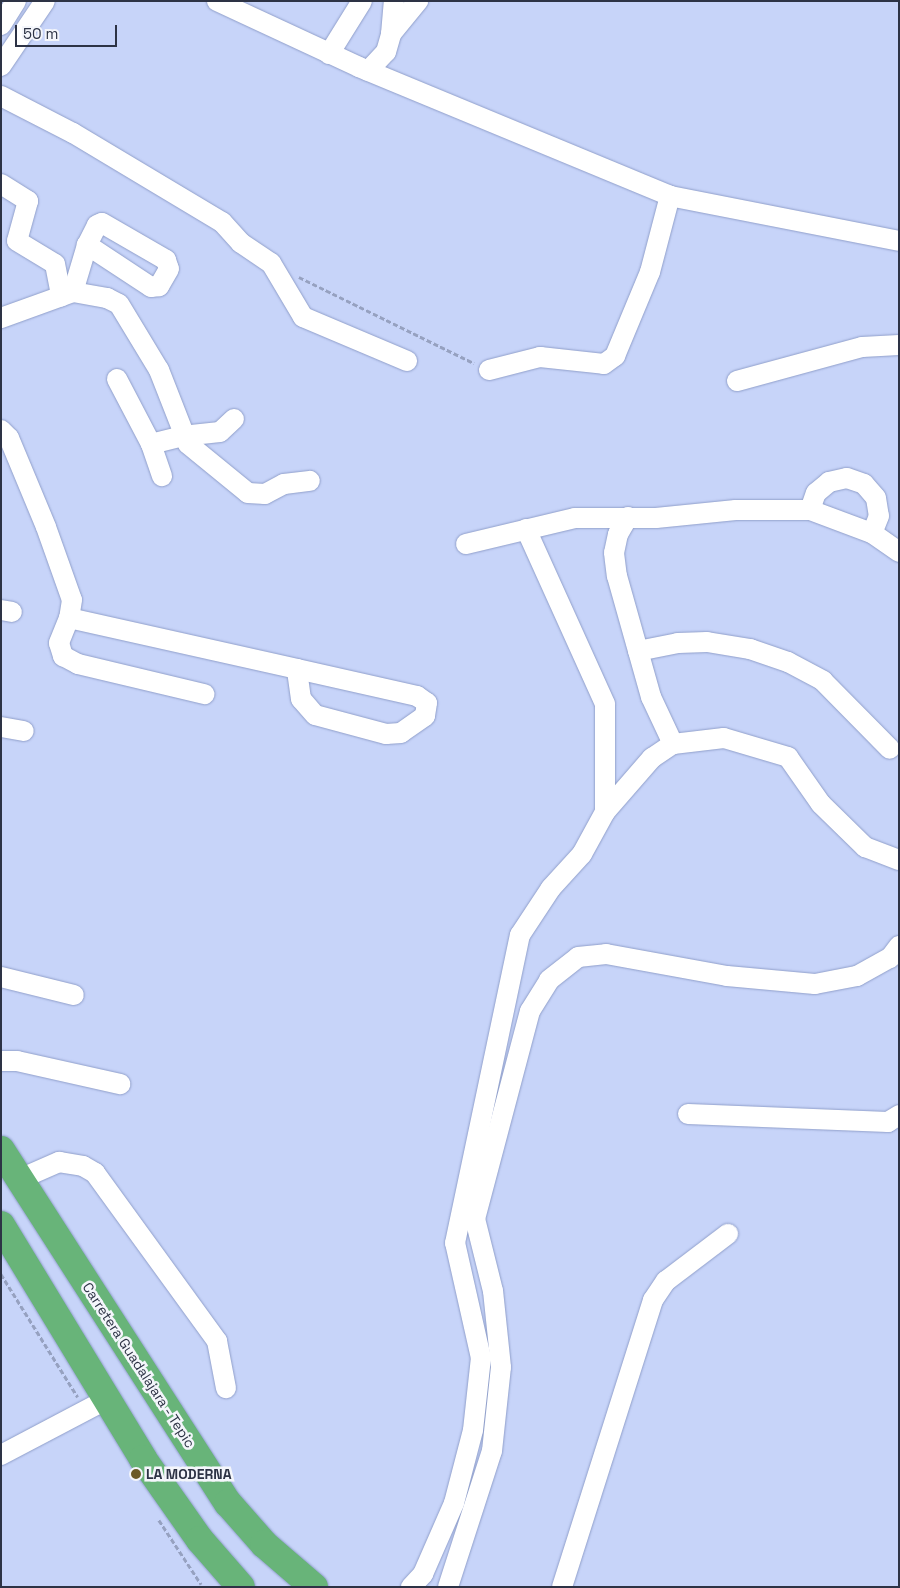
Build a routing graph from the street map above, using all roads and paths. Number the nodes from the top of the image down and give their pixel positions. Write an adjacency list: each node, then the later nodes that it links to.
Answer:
1 (16, 1): 7 (street)
2 (45, 1): 10 (street)
3 (217, 1): 9 (street)
4 (362, 1): 9 (street)
5 (394, 1): 8 (street)
6 (418, 1): 8 (street)
7 (1, 25)
8 (391, 34): 11 (street)
9 (329, 54): 11 (street)
10 (1, 66)
11 (368, 71): 14 (street)
12 (1, 96): 21 (street)
13 (1, 184): 18 (street)
14 (670, 196): 15 (street); 22 (street)
15 (899, 241)
16 (87, 244): 18 (street)
17 (297, 276): 22 (path)
18 (67, 294): 19 (street); 27 (street)
19 (1, 318)
20 (899, 345): 24 (street)
21 (408, 361)
22 (489, 370)
23 (118, 379): 28 (street)
24 (737, 381)
25 (234, 419): 27 (street)
26 (1, 430): 37 (street)
27 (182, 436): 28 (street); 30 (street)
28 (151, 444): 29 (street)
29 (162, 476)
30 (310, 482)
31 (810, 510): 32 (street); 34 (street); 34 (street)
32 (628, 518): 33 (street); 38 (street)
33 (526, 529): 35 (street); 45 (street)
34 (872, 533): 36 (street)
35 (466, 544)
36 (899, 552)
37 (70, 618): 39 (street); 40 (street)
38 (638, 651): 43 (street); 44 (street)
39 (297, 669): 39 (street)
40 (204, 694)
41 (1, 727): 42 (street)
42 (24, 731)
43 (673, 744): 45 (street); 46 (street)
44 (890, 749)
45 (605, 812): 52 (street)
46 (899, 860)
47 (899, 946): 53 (street)
48 (1, 977): 49 (street)
49 (74, 995)
50 (1, 1061): 51 (street)
51 (120, 1084)
52 (482, 1110): 53 (street); 61 (street)
53 (503, 1113): 60 (street)
54 (688, 1114): 55 (street)
55 (895, 1119)
56 (1, 1150): 57 (highway, Carretera Guadalajara - Tepic)
57 (20, 1179): 64 (street); 70 (highway, Carretera Guadalajara - Tepic)
58 (1, 1225): 65 (highway)
59 (728, 1234): 73 (street)
60 (483, 1253): 61 (street); 62 (street)
61 (458, 1258): 63 (street)
62 (495, 1314): 63 (street); 67 (street)
63 (472, 1317): 66 (street)
64 (226, 1388)
65 (107, 1399): 68 (street); 69 (highway)
66 (469, 1447): 67 (street); 71 (street)
67 (492, 1451): 72 (street)
68 (1, 1456)
69 (241, 1587)
70 (314, 1587)
71 (411, 1587)
72 (448, 1587)
73 (562, 1587)

